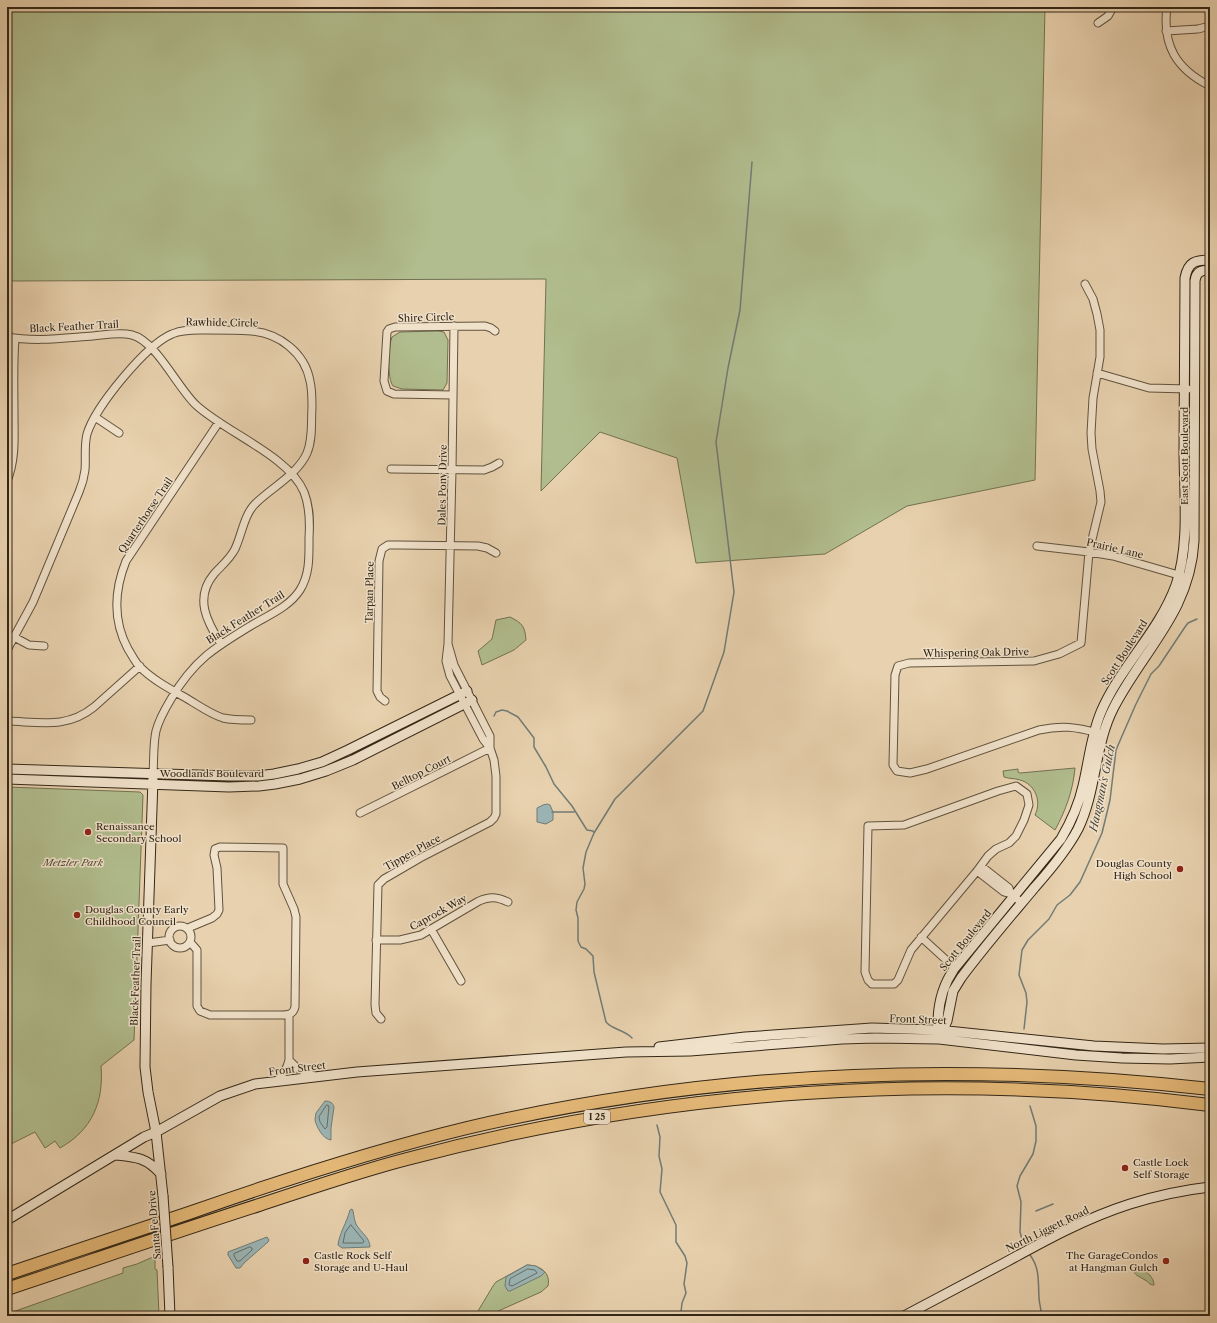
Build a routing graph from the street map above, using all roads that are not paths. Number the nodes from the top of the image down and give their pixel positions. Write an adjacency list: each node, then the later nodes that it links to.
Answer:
1 (1113, 7): 3 (street)
2 (1167, 7): 5 (street)
3 (1098, 23)
4 (1210, 26): 5 (street)
5 (1166, 31): 6 (street)
6 (1210, 86)
7 (1210, 260): 16 (street, East Scott Boulevard)
8 (1210, 270): 17 (street, East Scott Boulevard)
9 (1085, 284): 15 (street, Whispering Oak Drive)
10 (454, 326): 11 (street, Shire Circle); 18 (street, Dales Pony Drive); 18 (street, Shire Circle)
11 (495, 331)
12 (7, 337): 13 (street, Black Feather Trail)
13 (15, 339): 14 (street, Black Feather Trail); 26 (street)
14 (152, 349): 19 (street, Rawhide Circle); 20 (street, Black Feather Trail); 25 (street, Rawhide Circle)
15 (1097, 374): 16 (street); 29 (street, Whispering Oak Drive)
16 (1184, 388): 17 (street); 31 (street, East Scott Boulevard)
17 (1195, 389): 32 (street, East Scott Boulevard)
18 (453, 395): 24 (street, Dales Pony Drive)
19 (95, 417): 21 (street); 34 (street, Rawhide Circle)
20 (219, 422): 25 (street, Black Feather Trail); 38 (street, Quarterhorse Trail)
21 (119, 433)
22 (499, 463): 24 (street)
23 (391, 469): 24 (street)
24 (452, 470): 27 (street, Dales Pony Drive)
25 (291, 474): 35 (street, Rawhide Circle); 35 (street, Black Feather Trail)
26 (7, 481)
27 (450, 546): 30 (street, Tarpan Place); 40 (street, Dales Pony Drive); 41 (street, Tarpan Place)
28 (1036, 546): 29 (street, Prairie Lane)
29 (1088, 552): 31 (street, Prairie Lane); 45 (street, Whispering Oak Drive)
30 (496, 553)
31 (1179, 575): 32 (street, Prairie Lane); 45 (street, Scott Boulevard)
32 (1188, 578): 33 (street, East Scott Boulevard)
33 (1161, 633): 46 (street, Scott Boulevard)
34 (14, 637): 36 (street); 37 (street, Rawhide Circle)
35 (221, 644): 39 (street, Black Feather Trail)
36 (44, 646)
37 (7, 650)
38 (140, 666): 39 (street, Quarterhorse Trail); 44 (street)
39 (175, 692): 43 (street, Quarterhorse Trail); 49 (street, Black Feather Trail)
40 (463, 693): 42 (street, Dales Pony Drive); 49 (street, Woodlands Boulevard)
41 (385, 701)
42 (468, 702): 47 (street, Tippen Place); 51 (street, Woodlands Boulevard)
43 (251, 720)
44 (7, 721)
45 (1094, 732): 46 (street, Whispering Oak Drive); 54 (street, Scott Boulevard)
46 (1104, 735): 56 (street, Scott Boulevard)
47 (490, 748): 52 (street, Belltop Court); 61 (street, Tippen Place)
48 (7, 769): 49 (street, Woodlands Boulevard)
49 (153, 774): 51 (street, Black Feather Trail)
50 (7, 779): 51 (street, Woodlands Boulevard)
51 (153, 784): 63 (street, Black Feather Trail)
52 (360, 813)
53 (979, 868): 54 (street); 59 (street); 59 (street)
54 (1013, 895): 56 (street); 64 (street, Scott Boulevard)
55 (508, 902): 58 (street, Caprock Way)
56 (1022, 903): 68 (street, Scott Boulevard)
57 (188, 928): 60 (street); 62 (street); 66 (street)
58 (431, 929): 61 (street, Caprock Way); 65 (street)
59 (921, 937): 64 (street)
60 (170, 940): 62 (street); 63 (street)
61 (376, 940): 67 (street, Tippen Place)
62 (190, 942): 66 (street)
63 (148, 943): 76 (street, Black Feather Trail)
64 (955, 968): 68 (street, Scott Boulevard)
65 (461, 981)
66 (289, 1015): 71 (street)
67 (381, 1019)
68 (940, 1033): 69 (street, Front Street); 70 (street, Front Street); 72 (street, Front Street)
69 (1210, 1048)
70 (1210, 1057)
71 (289, 1060): 72 (street); 73 (street)
72 (314, 1076): 73 (street, Front Street)
73 (277, 1081): 76 (street, Front Street)
74 (1210, 1089): 81 (highway, I 25)
75 (1210, 1105): 82 (highway, I 25)
76 (156, 1132): 77 (street, Front Street); 78 (street, Santa Fe Drive)
77 (115, 1155): 78 (street); 80 (street, Front Street)
78 (161, 1174): 83 (street, Santa Fe Drive, bridge)
79 (1210, 1187): 84 (street, North Liggett Road)
80 (7, 1220)
81 (7, 1274)
82 (7, 1289)
83 (170, 1316)
84 (904, 1316)

